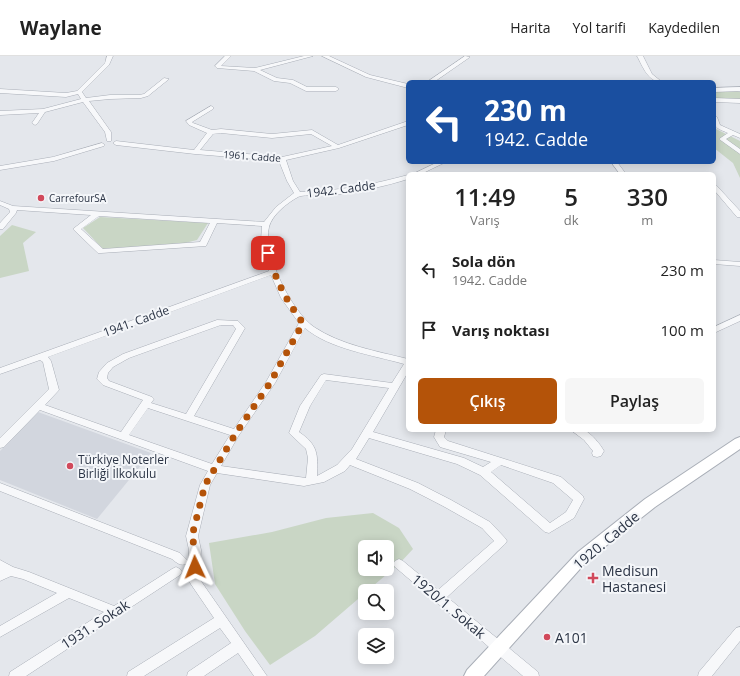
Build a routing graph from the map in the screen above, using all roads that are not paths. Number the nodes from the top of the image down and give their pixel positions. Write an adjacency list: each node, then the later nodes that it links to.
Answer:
1 (110, 56): 16 (street)
2 (228, 56): 7 (street)
3 (310, 56): 7 (street)
4 (325, 56): 11 (street)
5 (640, 56): 10 (street)
6 (468, 57): 9 (street)
7 (255, 70): 12 (street)
8 (166, 79): 17 (street)
9 (433, 80)
10 (656, 80)
11 (406, 86)
12 (336, 89)
13 (740, 89): 14 (street)
14 (716, 90)
15 (0, 91): 16 (street)
16 (80, 92): 17 (street)
17 (85, 100): 21 (street); 29 (street)
18 (716, 100): 19 (street)
19 (740, 101)
20 (211, 108): 26 (street)
21 (43, 111): 22 (street); 24 (street)
22 (0, 112)
23 (716, 122): 27 (street)
24 (35, 123)
25 (406, 124): 32 (street, 1961. Cadde)
26 (211, 132): 32 (street); 33 (street)
27 (733, 134): 28 (street); 34 (street)
28 (740, 136)
29 (109, 140): 30 (street); 31 (street)
30 (116, 143): 31 (street); 33 (street, 1961. Cadde)
31 (102, 145): 37 (street)
32 (337, 147): 35 (street, 1961. Cadde)
33 (195, 152): 35 (street, 1961. Cadde)
34 (740, 152)
35 (282, 159): 41 (street)
36 (438, 164): 38 (street)
37 (0, 168)
38 (420, 172)
39 (406, 178): 41 (street, 1942. Cadde)
40 (716, 188): 45 (street)
41 (298, 194): 47 (street, 1942. Cadde)
42 (0, 203): 43 (street)
43 (12, 208): 44 (street); 48 (street)
44 (98, 213): 46 (street); 46 (street)
45 (740, 215)
46 (215, 220): 47 (street)
47 (267, 224): 51 (street)
48 (0, 228)
49 (716, 262): 50 (street)
50 (740, 264)
51 (273, 272): 53 (street); 55 (street, 1941. Cadde)
52 (740, 318): 54 (street)
53 (303, 323): 56 (street); 65 (street)
54 (716, 329)
55 (42, 356): 58 (street, 1941. Cadde); 61 (street)
56 (406, 362)
57 (406, 367): 59 (street)
58 (0, 371)
59 (396, 386): 66 (street); 75 (street)
60 (146, 404): 62 (street); 62 (street); 67 (street)
61 (38, 406): 67 (street); 69 (street)
62 (189, 417): 65 (street)
63 (440, 432): 72 (street)
64 (579, 432): 70 (street)
65 (236, 433): 73 (street)
66 (367, 434): 71 (street); 74 (street)
67 (123, 436): 73 (street)
68 (740, 442): 89 (main road, 1920. Cadde)
69 (0, 444)
70 (597, 453)
71 (348, 460): 75 (street); 83 (street)
72 (500, 461): 74 (street); 74 (street)
73 (215, 469): 75 (street); 79 (street)
74 (484, 472)
75 (311, 480)
76 (0, 487): 77 (street)
77 (182, 561): 79 (street); 81 (street)
78 (399, 564): 83 (street, 1920/1. Sokak)
79 (192, 569): 81 (street); 85 (street)
80 (3, 571): 82 (street)
81 (176, 572): 84 (street, 1931. Sokak)
82 (68, 593): 84 (street); 86 (street)
83 (438, 597): 89 (street, 1920/1. Sokak)
84 (114, 611): 90 (street, 1931. Sokak)
85 (222, 620): 88 (street); 91 (street)
86 (0, 632)
87 (740, 632): 96 (street)
88 (239, 645): 92 (street); 93 (street)
89 (498, 648): 94 (main road, 1920. Cadde); 95 (street, 1920/1. Sokak)
90 (16, 676)
91 (133, 676)
92 (193, 676)
93 (261, 676)
94 (473, 676)
95 (533, 676)
96 (704, 676)

